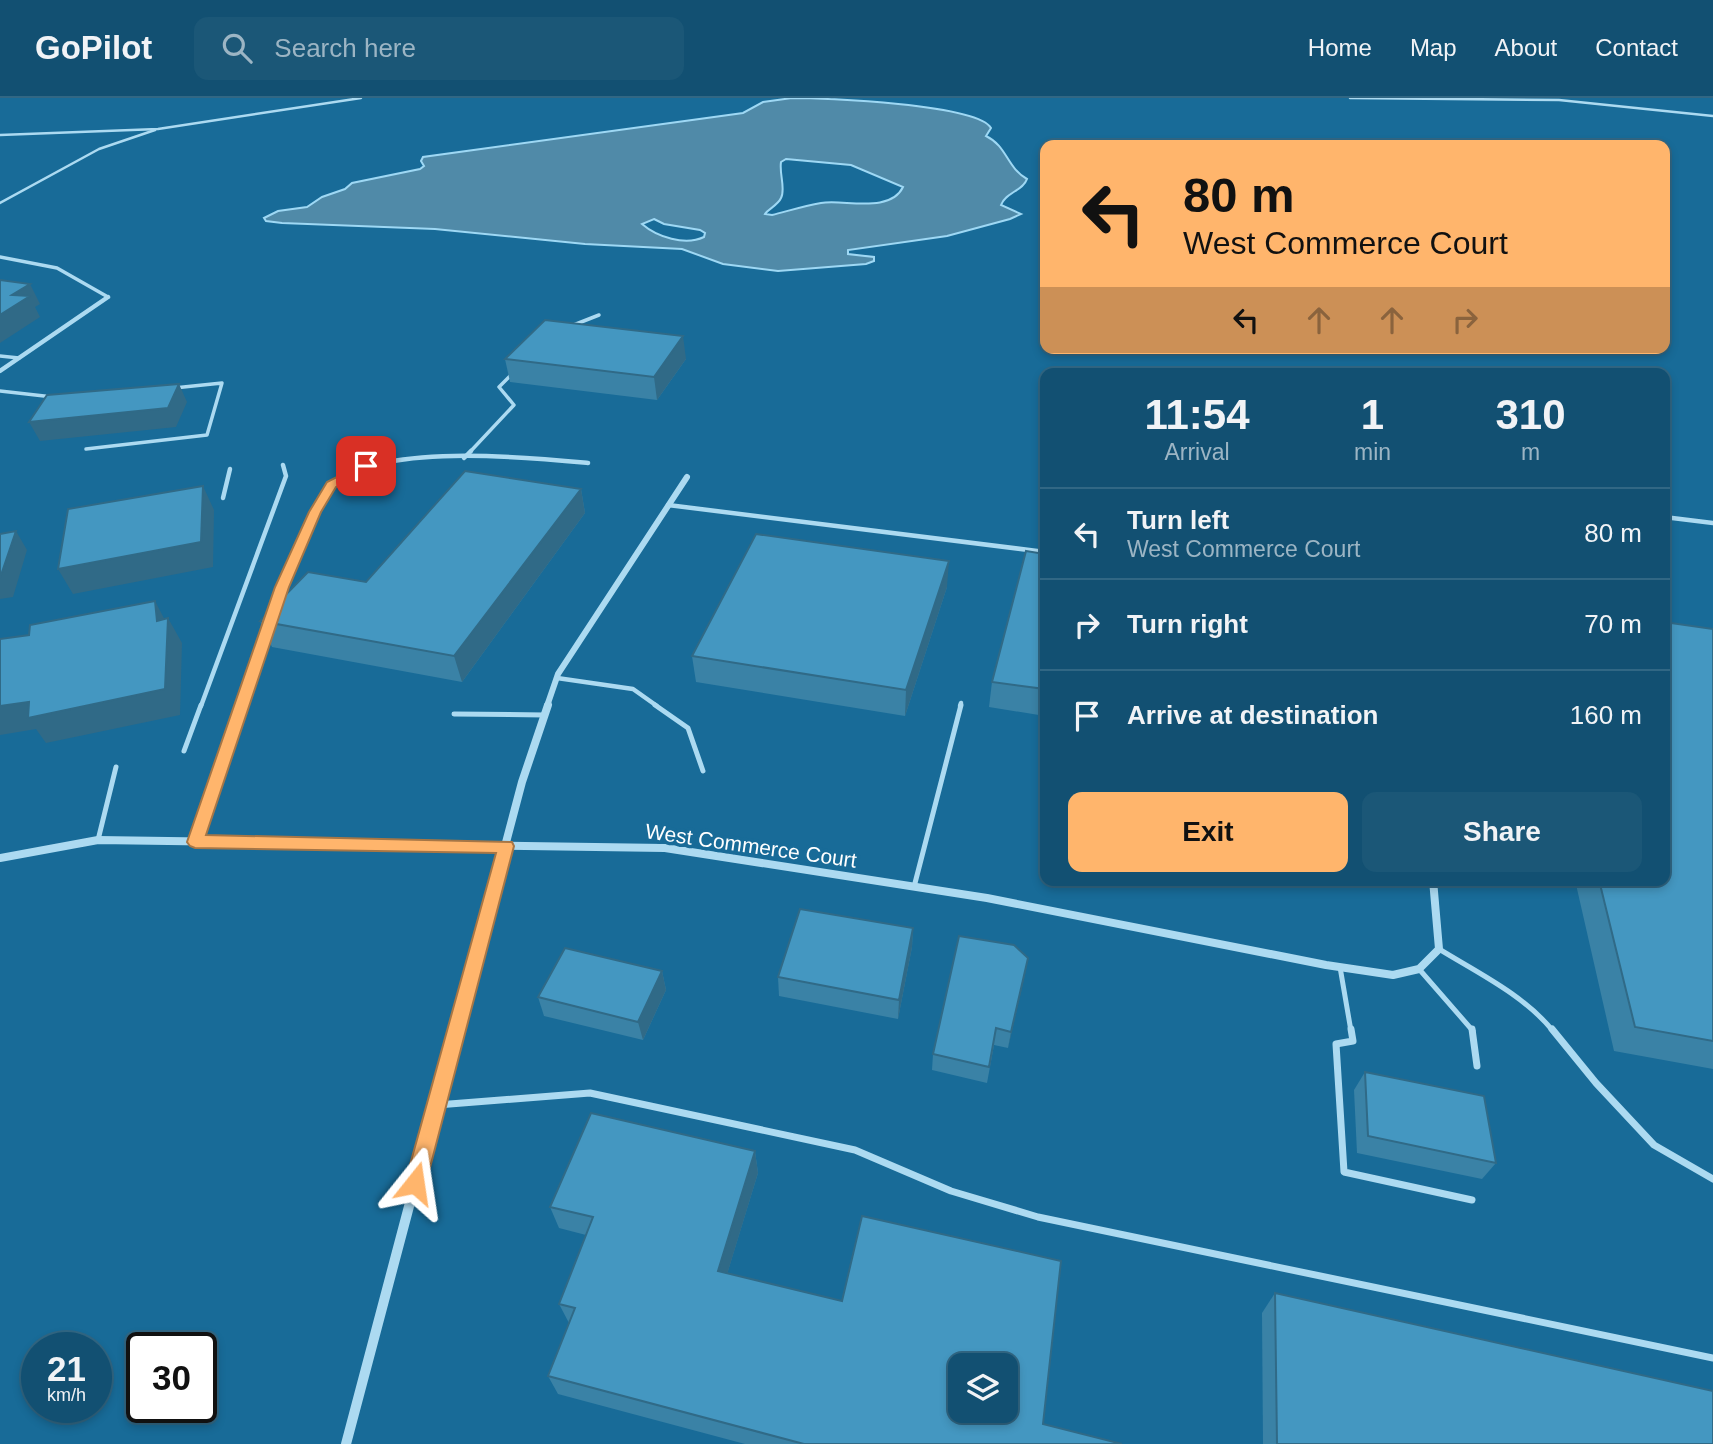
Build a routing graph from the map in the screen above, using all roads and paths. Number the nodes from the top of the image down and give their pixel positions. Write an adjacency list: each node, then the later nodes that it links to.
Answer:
1 (361, 98): 4 (lane)
2 (1350, 98): 3 (lane)
3 (1713, 116)
4 (158, 129): 5 (lane); 6 (lane)
5 (0, 135)
6 (0, 202)
7 (0, 257): 8 (lane)
8 (108, 297): 12 (street)
9 (599, 315): 10 (lane)
10 (565, 329)
11 (0, 355): 12 (lane)
12 (19, 358): 14 (street)
13 (517, 369): 19 (lane)
14 (0, 371)
15 (167, 388): 18 (lane)
16 (0, 391): 17 (lane)
17 (62, 397)
18 (86, 449)
19 (464, 458): 20 (lane); 37 (lane)
20 (587, 463)
21 (283, 465): 33 (lane)
22 (230, 469): 24 (lane)
23 (687, 477): 25 (street)
24 (223, 498)
25 (668, 505): 28 (lane); 29 (street)
26 (1670, 518): 27 (lane)
27 (1713, 523)
28 (1040, 551)
29 (557, 678): 32 (street); 35 (lane)
30 (961, 703): 41 (lane)
31 (454, 714): 32 (lane)
32 (545, 715): 38 (street)
33 (184, 751)
34 (116, 766): 36 (lane)
35 (703, 771)
36 (98, 840): 37 (street, West Commerce Court); 39 (street, West Commerce Court)
37 (195, 842): 38 (street, West Commerce Court)
38 (506, 846): 41 (street, West Commerce Court); 46 (street)
39 (0, 858)
40 (1434, 886): 42 (street)
41 (914, 887): 43 (street, West Commerce Court)
42 (1439, 949): 44 (street); 47 (lane)
43 (1340, 967): 44 (street, West Commerce Court); 48 (lane)
44 (1419, 969): 45 (lane)
45 (1477, 1066)
46 (436, 1105): 49 (lane); 50 (street)
47 (1713, 1179)
48 (1472, 1200)
49 (1713, 1358)
50 (346, 1444)

